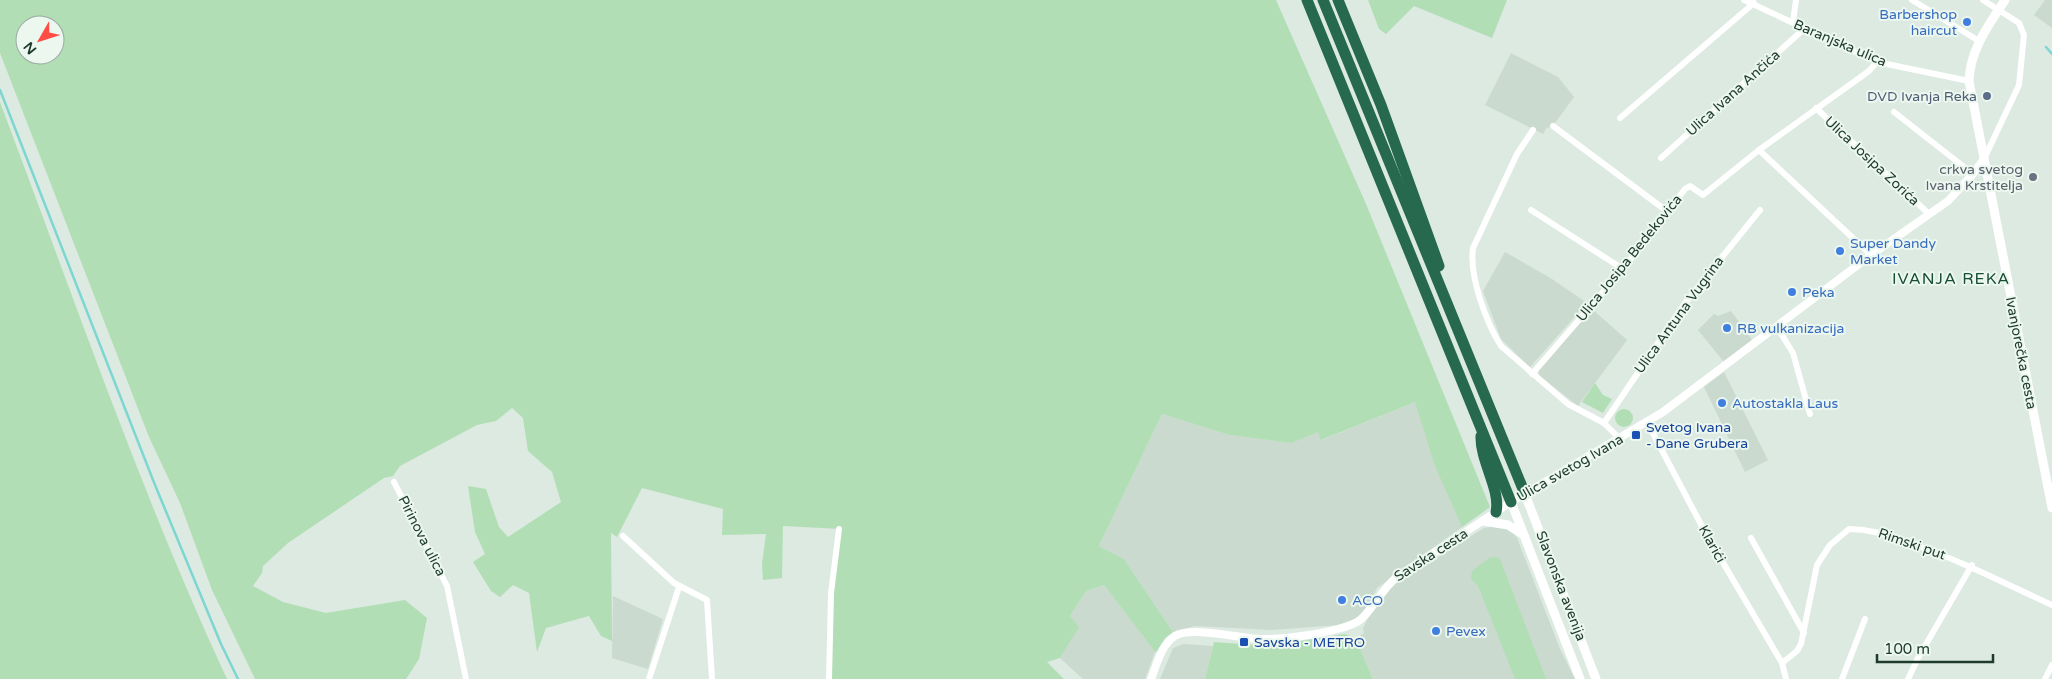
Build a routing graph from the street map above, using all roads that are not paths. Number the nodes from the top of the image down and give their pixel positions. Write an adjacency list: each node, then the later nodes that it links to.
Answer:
1 (1307, 0): 37 (highway)
2 (1323, 0): 31 (highway)
3 (1338, 0): 31 (highway)
4 (1744, 0): 9 (street, Baranjska ulica)
5 (1796, 0): 11 (street)
6 (1912, 0): 13 (street)
7 (1983, 0): 10 (street)
8 (2005, 0): 10 (main road, Ivanjorečka cesta)
9 (1754, 3): 11 (street, Baranjska ulica); 18 (street)
10 (1998, 10): 13 (main road, Ivanjorečka cesta); 23 (street)
11 (1793, 22): 12 (street, Baranjska ulica)
12 (1805, 28): 14 (street, Baranjska ulica); 22 (street, Ulica Ivana Ančića)
13 (1979, 41): 15 (main road, Ivanjorečka cesta)
14 (1877, 62): 15 (street, Baranjska ulica); 16 (street, Ulica Josipa Bedekovića)
15 (1969, 81): 23 (main road, Ivanjorečka cesta)
16 (1816, 108): 21 (street, Ulica Josipa Bedekovića); 28 (street, Ulica Josipa Zorića)
17 (1894, 112): 24 (street)
18 (1620, 118)
19 (1553, 126): 27 (street)
20 (1533, 130): 33 (street)
21 (1759, 150): 27 (street, Ulica Josipa Bedekovića); 29 (street)
22 (1661, 158)
23 (1983, 160): 24 (street, Ulica svetog Ivana); 42 (main road, Ivanjorečka cesta)
24 (1973, 174): 28 (street, Ulica svetog Ivana)
25 (1531, 210): 30 (street)
26 (1760, 210): 36 (street, Ulica Antuna Vugrina)
27 (1668, 212): 30 (street, Ulica Josipa Bedekovića)
28 (1929, 214): 29 (street, Ulica svetog Ivana)
29 (1871, 255): 32 (street, Ulica svetog Ivana)
30 (1623, 269): 33 (street, Ulica Josipa Bedekovića)
31 (1439, 282): 40 (highway)
32 (1777, 327): 34 (street); 35 (street, Ulica svetog Ivana)
33 (1532, 374): 36 (street)
34 (1810, 414)
35 (1647, 422): 38 (street, Ulica svetog Ivana); 54 (street, Klarići)
36 (1604, 423): 38 (street)
37 (1481, 427): 41 (highway); 43 (highway)
38 (1620, 439): 40 (street, Ulica svetog Ivana)
39 (394, 482): 56 (street, Pirinova ulica)
40 (1525, 494): 41 (street, Ulica svetog Ivana); 62 (main road, Slavonska avenija)
41 (1511, 502): 43 (street, Savska cesta); 46 (main road, Slavonska avenija)
42 (2052, 508)
43 (1496, 512): 44 (street, Savska cesta)
44 (1483, 521): 46 (main road); 60 (street, Savska cesta)
45 (839, 529): 59 (street)
46 (1524, 535): 61 (main road, Slavonska avenija)
47 (623, 536): 50 (street)
48 (1751, 538): 53 (street)
49 (1972, 565): 51 (street, Rimski put); 53 (street, Rimski put); 65 (street)
50 (679, 587): 57 (street); 58 (street)
51 (2052, 605)
52 (1865, 619): 64 (street)
53 (1804, 633): 54 (street, Rimski put)
54 (1782, 663): 63 (street)
55 (2052, 665): 66 (street)
56 (466, 679)
57 (649, 679)
58 (712, 679)
59 (829, 679)
60 (1151, 679)
61 (1580, 679)
62 (1596, 679)
63 (1786, 679)
64 (1842, 679)
65 (1908, 679)
66 (2045, 679)

